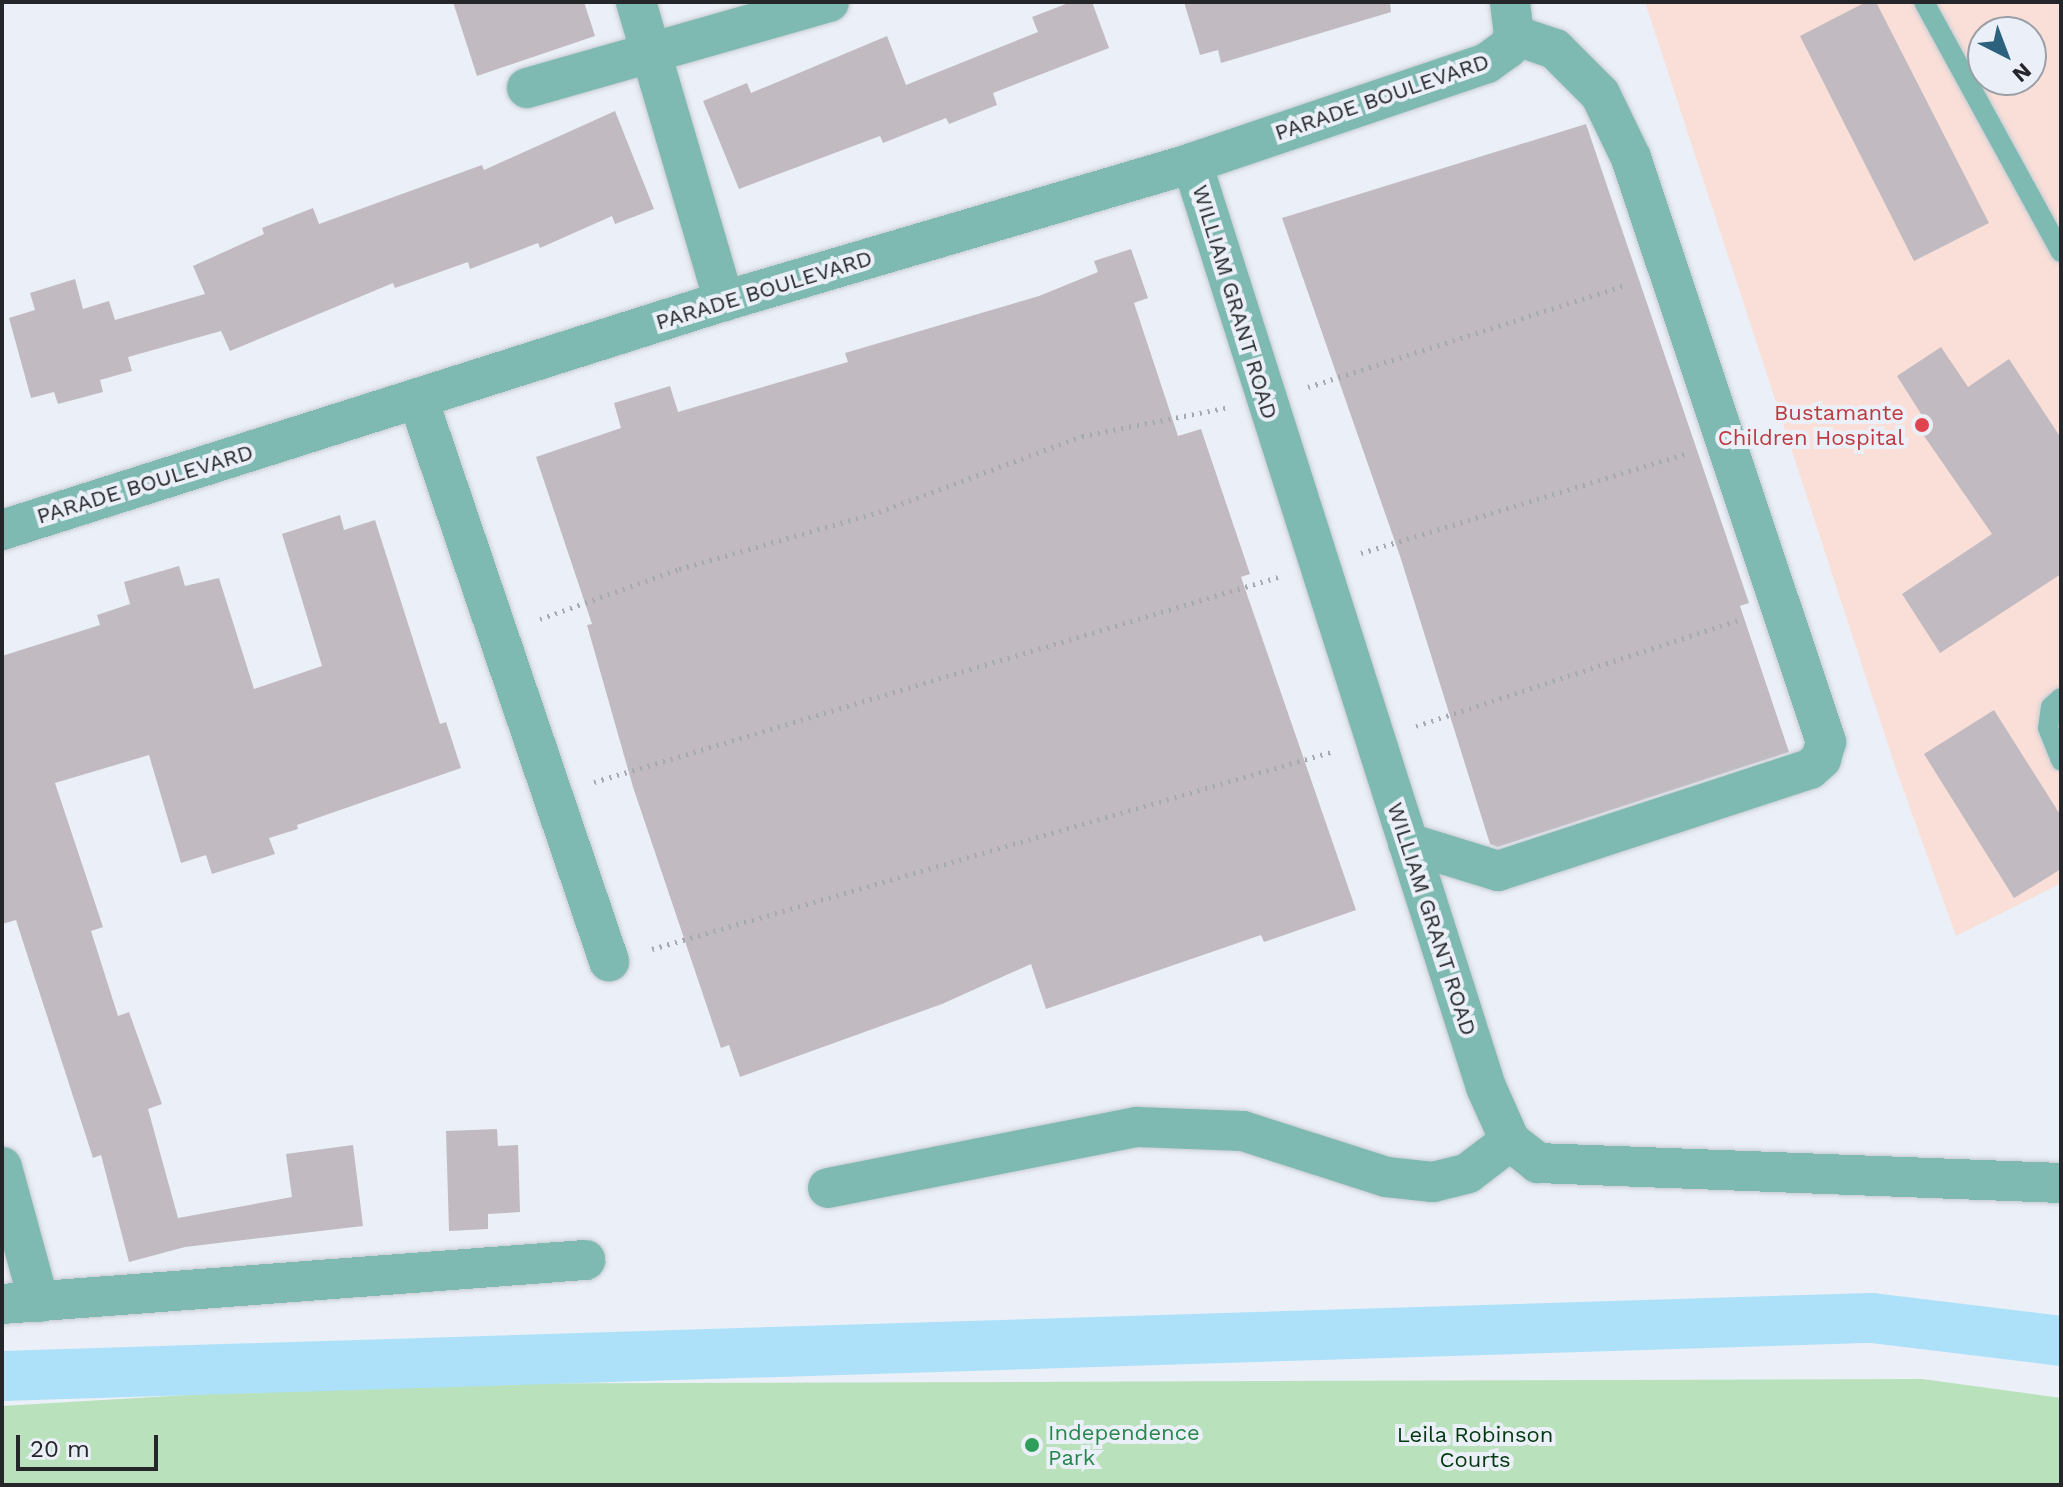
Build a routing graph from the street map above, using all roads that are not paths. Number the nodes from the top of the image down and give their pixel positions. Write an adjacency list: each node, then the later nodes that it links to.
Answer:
1 (636, 2): 5 (street)
2 (829, 2): 5 (street)
3 (1924, 2): 8 (lane)
4 (1512, 18): 7 (street, PARADE BOULEVARD); 14 (street)
5 (652, 52): 6 (street); 9 (street)
6 (527, 88)
7 (1192, 163): 9 (street, PARADE BOULEVARD); 14 (street, WILLIAM GRANT ROAD)
8 (2061, 252)
9 (724, 301): 10 (street, PARADE BOULEVARD)
10 (418, 399): 11 (street, PARADE BOULEVARD); 15 (street)
11 (2, 530)
12 (2061, 698): 13 (lane)
13 (2061, 760)
14 (1408, 843): 16 (street, WILLIAM GRANT ROAD)
15 (609, 961)
16 (1510, 1141): 18 (street); 19 (street)
17 (2, 1167): 21 (street)
18 (2061, 1183)
19 (828, 1188)
20 (585, 1260): 21 (street)
21 (20, 1303)

